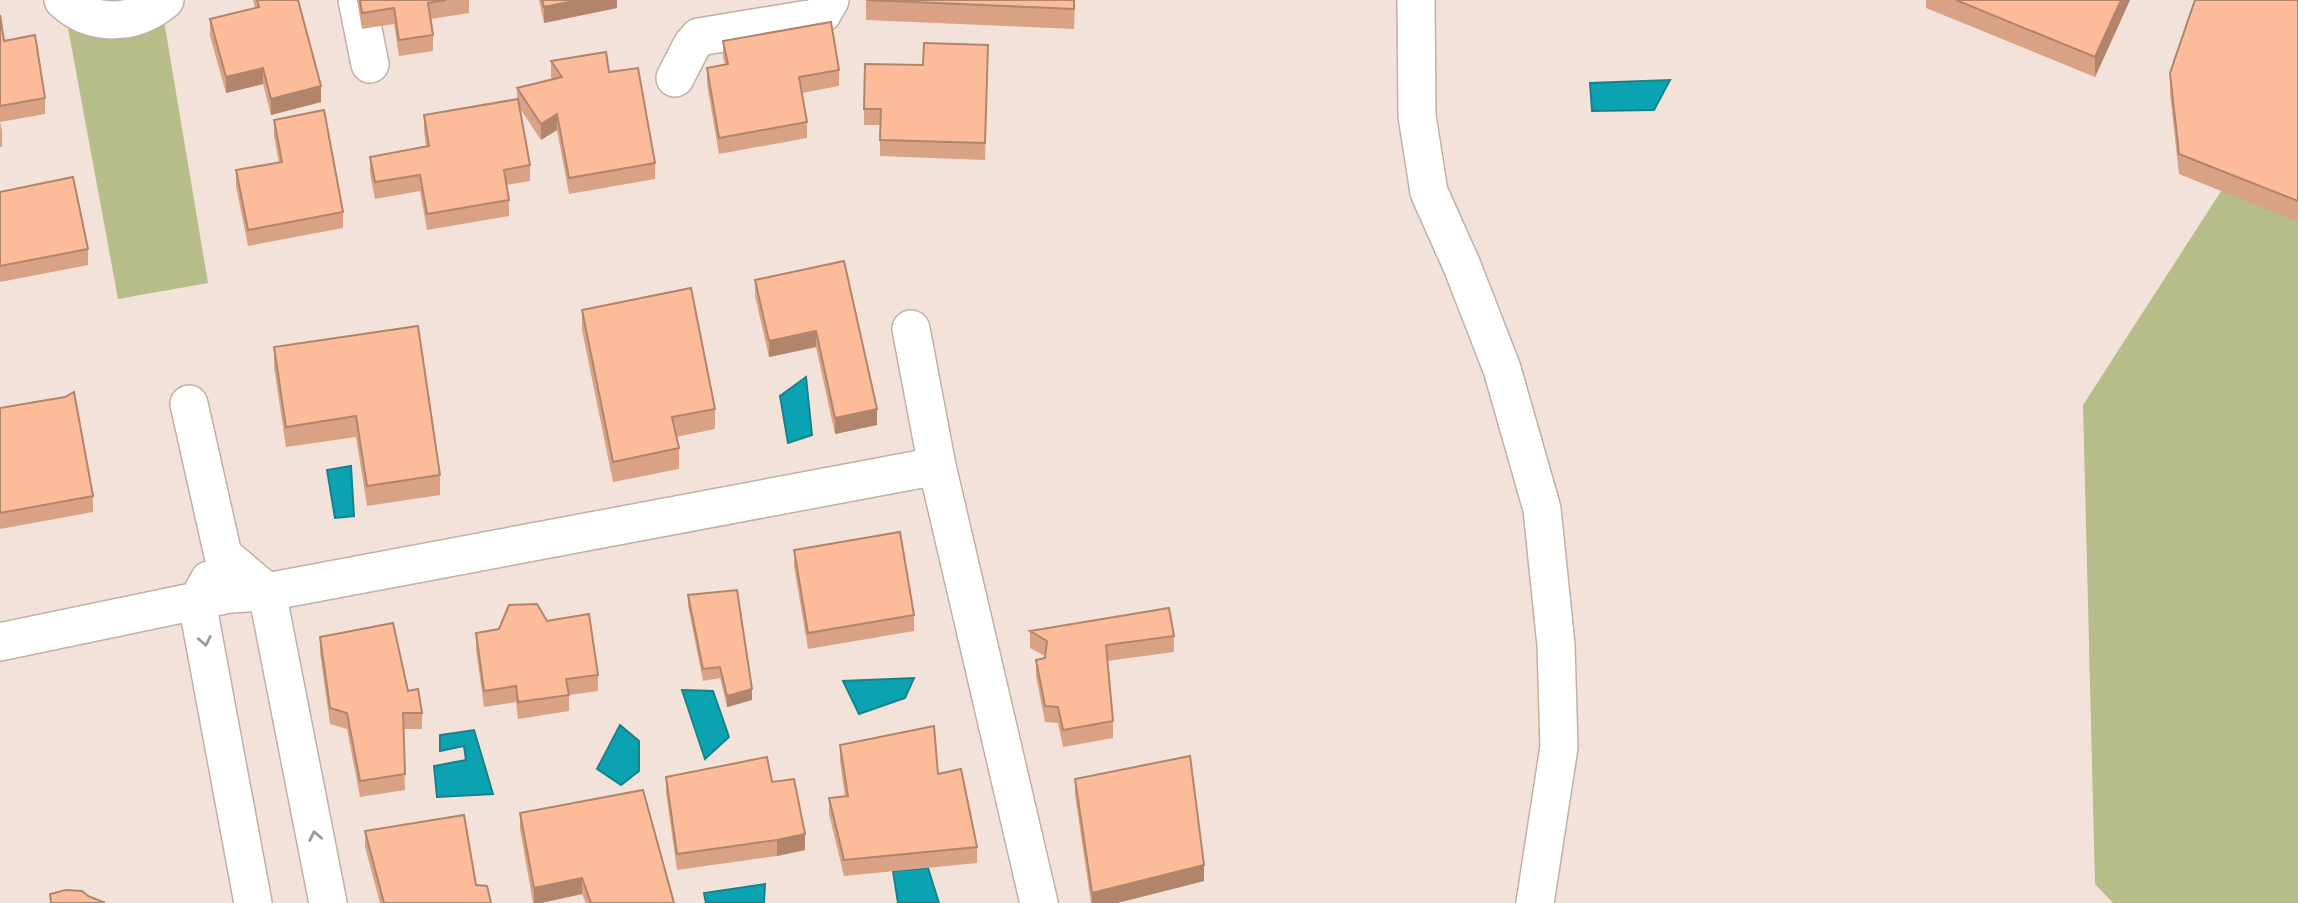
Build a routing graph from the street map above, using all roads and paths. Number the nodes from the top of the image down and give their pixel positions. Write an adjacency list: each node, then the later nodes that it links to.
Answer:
1 (63, 0): 2 (street)
2 (164, 0)
3 (358, 0): 6 (street)
4 (830, 0): 7 (street)
5 (1416, 0): 18 (street)
6 (370, 64)
7 (676, 78)
8 (911, 329): 10 (street)
9 (189, 404): 11 (street)
10 (937, 466): 12 (street); 17 (street)
11 (223, 555): 12 (street); 13 (street)
12 (267, 592): 13 (street); 16 (street, one-way to 12)
13 (197, 602): 14 (street); 15 (street, one-way to 15)
14 (0, 642)
15 (253, 903)
16 (328, 903)
17 (1039, 903)
18 (1535, 903)

